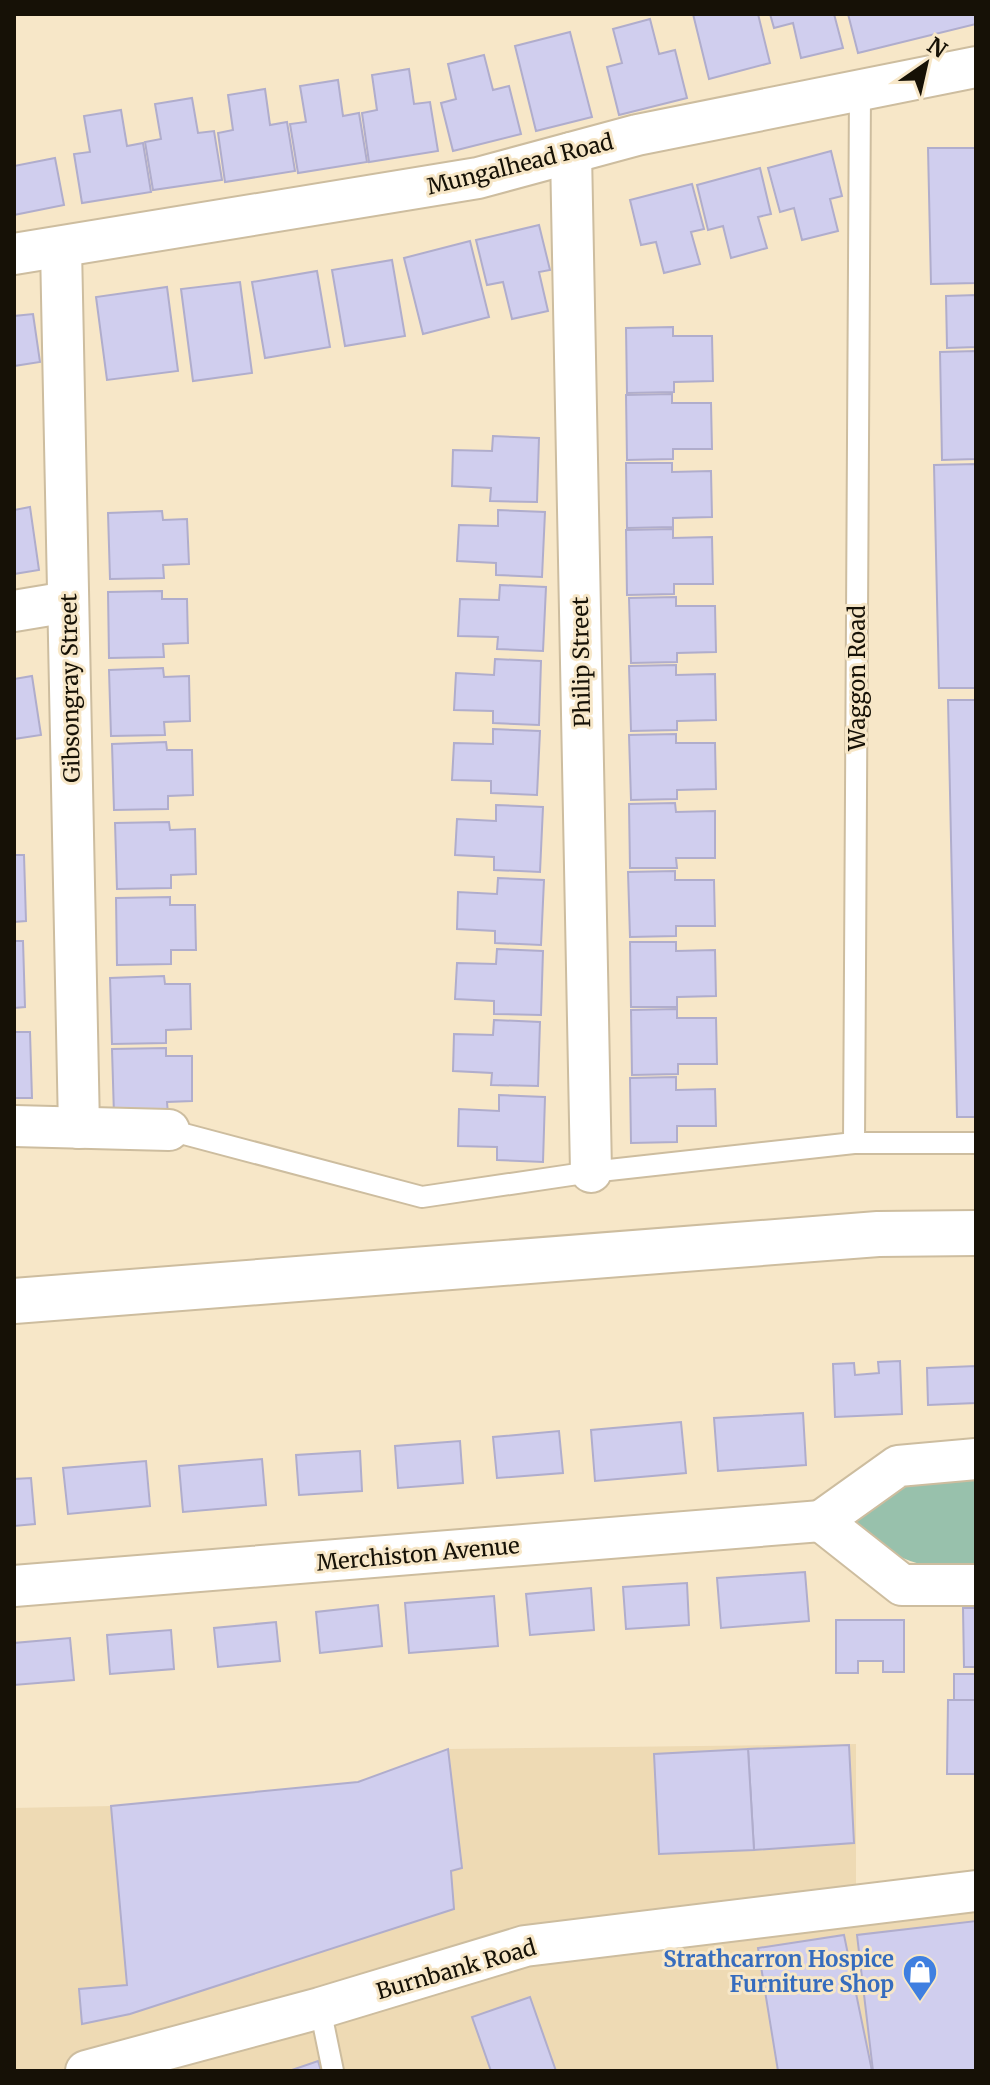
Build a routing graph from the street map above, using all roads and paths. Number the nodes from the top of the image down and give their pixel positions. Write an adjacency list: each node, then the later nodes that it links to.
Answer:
1 (976, 67): 2 (street, Mungalhead Road)
2 (860, 91): 3 (street, Mungalhead Road); 11 (lane, Waggon Road)
3 (571, 153): 4 (street, Mungalhead Road); 13 (street, Philip Street)
4 (61, 248): 5 (street, Mungalhead Road); 6 (street, Gibsongray Street)
5 (14, 254)
6 (68, 602): 7 (street); 9 (street, Gibsongray Street)
7 (14, 611)
8 (14, 1126): 9 (street)
9 (79, 1128): 10 (street)
10 (169, 1130): 13 (lane)
11 (854, 1143): 12 (lane); 13 (lane)
12 (976, 1143)
13 (591, 1172)
14 (976, 1233): 15 (main road)
15 (14, 1301)
16 (976, 1459): 17 (street)
17 (821, 1521): 18 (street); 19 (street, Merchiston Avenue)
18 (976, 1585)
19 (14, 1586)
20 (976, 1891): 21 (street, Burnbank Road)
21 (320, 2008): 22 (street, Burnbank Road); 23 (lane)
22 (86, 2071)
23 (333, 2071)

